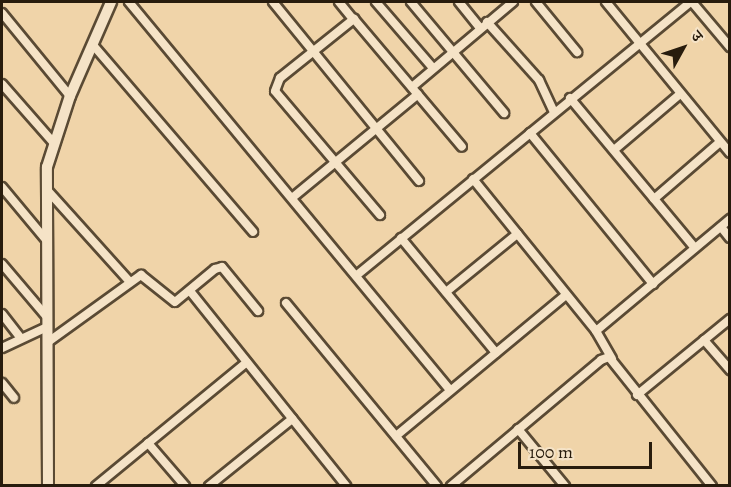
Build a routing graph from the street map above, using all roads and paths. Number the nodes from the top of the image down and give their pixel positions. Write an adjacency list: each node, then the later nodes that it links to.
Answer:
1 (111, 2): 16 (street)
2 (129, 2): 42 (street)
3 (273, 2): 19 (street)
4 (339, 2): 13 (street)
5 (376, 2): 21 (street)
6 (411, 2): 18 (street)
7 (459, 2): 14 (street)
8 (510, 2): 14 (street)
9 (536, 2): 20 (street)
10 (606, 2): 15 (street)
11 (691, 2): 15 (street); 17 (street)
12 (2, 13): 26 (street)
13 (353, 19): 19 (street); 23 (street)
14 (483, 24): 18 (street); 28 (street)
15 (639, 43): 25 (street); 27 (street)
16 (93, 45): 26 (street); 47 (street)
17 (729, 47)
18 (452, 51): 21 (street); 29 (street)
19 (314, 52): 30 (street); 37 (street)
20 (577, 52)
21 (433, 68): 23 (street)
22 (2, 84): 32 (street)
23 (412, 87): 24 (street)
24 (418, 94): 30 (street); 34 (street)
25 (680, 94): 33 (street); 35 (street)
26 (70, 96): 32 (street)
27 (570, 98): 28 (street); 35 (street)
28 (554, 112): 31 (street)
29 (504, 113)
30 (377, 129): 37 (street); 39 (street)
31 (530, 133): 38 (street); 56 (street)
32 (53, 142): 41 (street)
33 (720, 142): 36 (street); 43 (street)
34 (462, 147)
35 (614, 150): 43 (street)
36 (729, 153)
37 (336, 161): 42 (street); 44 (street)
38 (473, 179): 48 (street); 49 (street)
39 (419, 181)
40 (2, 188): 51 (street)
41 (48, 191): 51 (street); 55 (street)
42 (292, 198): 54 (street)
43 (654, 199): 52 (street)
44 (380, 215)
45 (729, 219): 46 (street)
46 (720, 227): 50 (street); 52 (street)
47 (253, 232)
48 (517, 234): 58 (street); 59 (street)
49 (401, 238): 54 (street); 58 (street)
50 (729, 238)
51 (47, 242): 64 (street)
52 (695, 248): 56 (street)
53 (2, 264): 64 (street)
54 (357, 275): 75 (street)
55 (129, 281): 57 (street); 68 (street)
56 (653, 284): 65 (street)
57 (190, 291): 61 (street); 72 (street)
58 (446, 292): 70 (street)
59 (566, 295): 65 (street); 70 (street)
60 (286, 303): 80 (street)
61 (258, 311)
62 (2, 314): 66 (street)
63 (729, 319): 67 (street)
64 (47, 322): 66 (street); 68 (street)
65 (596, 331): 71 (street)
66 (21, 338): 69 (street)
67 (704, 340): 73 (street); 76 (street)
68 (48, 342): 84 (street)
69 (2, 348)
70 (496, 353): 75 (street)
71 (612, 359): 76 (street); 79 (street)
72 (247, 362): 78 (street); 81 (street)
73 (729, 370)
74 (2, 383): 77 (street)
75 (450, 390): 80 (street)
76 (637, 395): 91 (street)
77 (14, 398)
78 (292, 419): 82 (street); 86 (street)
79 (518, 429): 89 (street); 90 (street)
80 (396, 436): 88 (street)
81 (148, 443): 83 (street); 85 (street)
82 (343, 482): 87 (street)
83 (100, 484)
84 (48, 486)
85 (184, 486)
86 (209, 486)
87 (333, 486)
88 (437, 486)
89 (451, 486)
90 (565, 486)
91 (712, 486)

